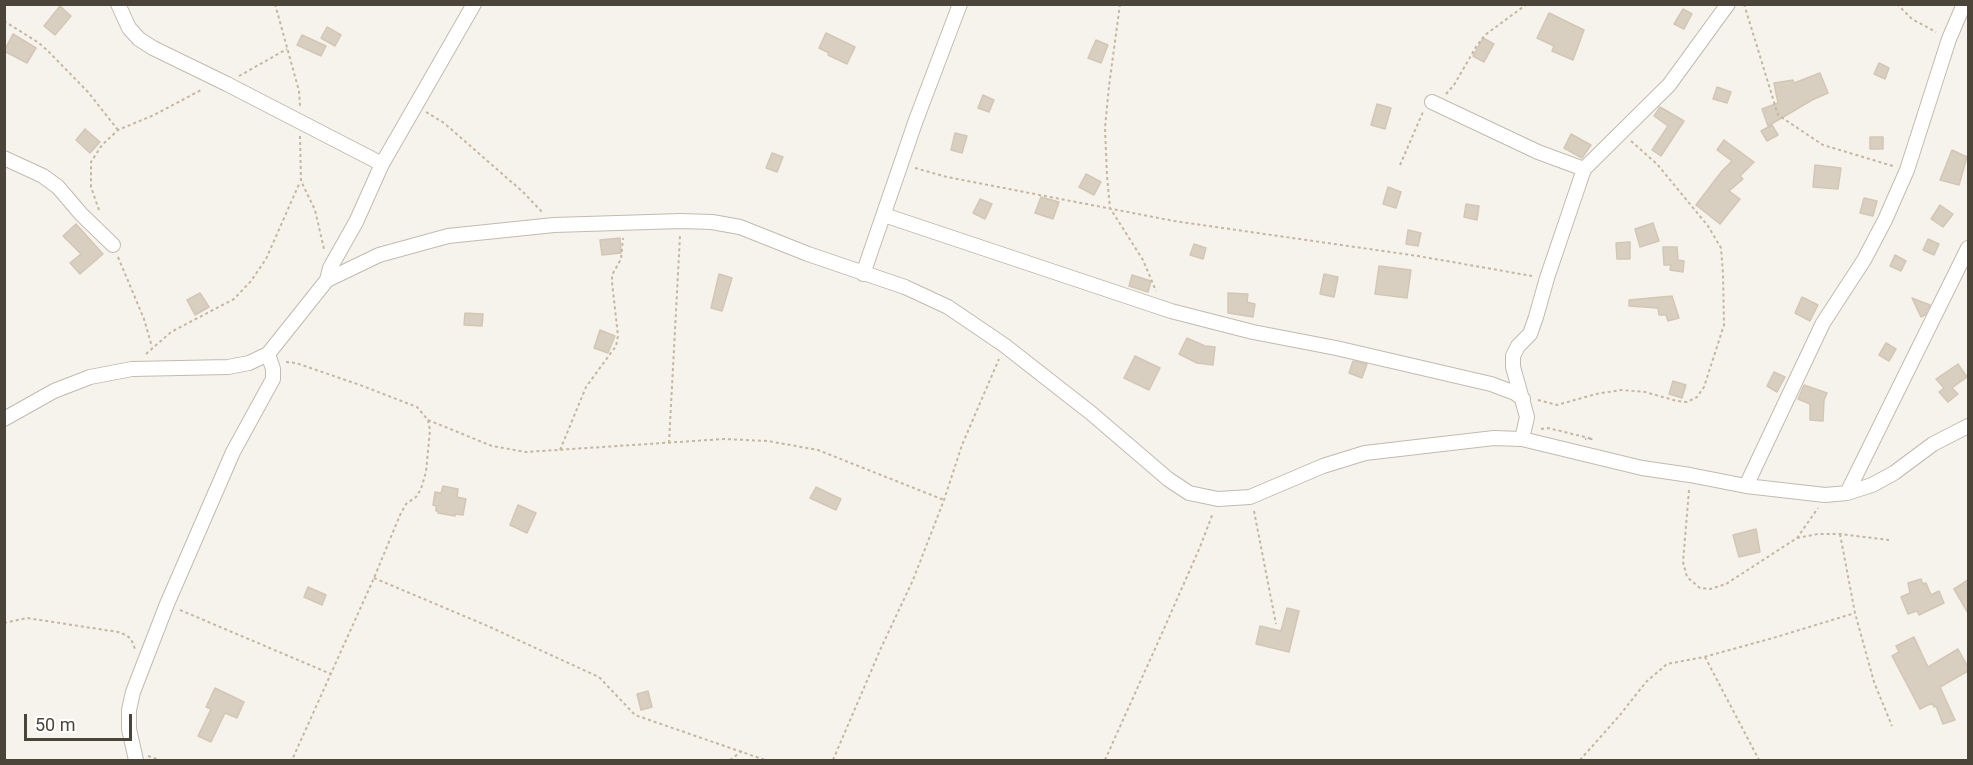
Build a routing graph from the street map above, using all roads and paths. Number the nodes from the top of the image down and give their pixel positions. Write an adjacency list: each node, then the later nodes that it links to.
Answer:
1 (118, 4): 14 (street)
2 (275, 4): 13 (path)
3 (474, 4): 16 (street)
4 (960, 4): 21 (street)
5 (1120, 4): 27 (path)
6 (1527, 4): 15 (path)
7 (1728, 4): 19 (street)
8 (1744, 4): 25 (path)
9 (1897, 4): 12 (path)
10 (1964, 4): 12 (street)
11 (4, 21): 18 (path)
12 (1949, 39): 25 (street)
13 (287, 49): 14 (path); 17 (path)
14 (222, 82): 17 (street); 18 (path)
15 (1432, 102): 23 (path); 24 (street)
16 (416, 105): 22 (street); 32 (path)
17 (300, 122): 22 (street); 26 (path)
18 (118, 130): 29 (path)
19 (1620, 132): 24 (street); 43 (path)
20 (4, 159): 33 (street)
21 (900, 163): 27 (path); 28 (street)
22 (382, 165): 35 (street)
23 (1400, 165)
24 (1584, 169): 37 (street)
25 (1907, 170): 53 (street)
26 (301, 181): 35 (path); 40 (path)
27 (1110, 208): 37 (path); 38 (path)
28 (884, 215): 36 (street); 38 (street)
29 (101, 216)
30 (681, 221): 31 (street); 36 (street); 49 (path)
31 (623, 223): 32 (street); 50 (path)
32 (554, 225): 35 (street)
33 (113, 245): 40 (path)
34 (1968, 248): 54 (street)
35 (329, 274): 41 (street)
36 (863, 274): 39 (street)
37 (1547, 278): 43 (street)
38 (1171, 311): 43 (street)
39 (1004, 345): 57 (street); 58 (path)
40 (152, 347): 42 (path)
41 (270, 357): 42 (street); 45 (path); 63 (street)
42 (132, 369): 44 (street)
43 (1522, 396): 48 (street)
44 (4, 419)
45 (428, 420): 50 (path); 62 (path)
46 (1968, 426): 54 (street)
47 (1540, 428): 48 (path)
48 (1524, 435): 51 (street); 51 (path); 56 (street)
49 (669, 443): 50 (path); 58 (path)
50 (560, 450)
51 (1587, 455): 52 (street)
52 (1690, 474): 53 (street); 60 (path)
53 (1746, 486): 55 (street)
54 (1847, 493): 55 (street)
55 (1825, 495): 60 (path)
56 (1250, 497): 57 (street); 66 (path)
57 (1218, 499): 77 (path)
58 (945, 500): 76 (path)
59 (1840, 534): 60 (path); 61 (path); 64 (path)
60 (1797, 538)
61 (1888, 540)
62 (374, 578): 69 (path); 71 (path)
63 (167, 604): 68 (street); 69 (path)
64 (1855, 613): 67 (path); 70 (path)
65 (4, 623): 68 (path)
66 (1276, 624)
67 (1704, 657): 78 (path); 79 (path)
68 (143, 662): 72 (street)
69 (331, 674): 73 (path)
70 (1892, 726)
71 (742, 751): 74 (path); 75 (path)
72 (136, 760)
73 (292, 760)
74 (730, 760)
75 (765, 760)
76 (833, 760)
77 (1105, 760)
78 (1580, 760)
79 (1759, 760)

